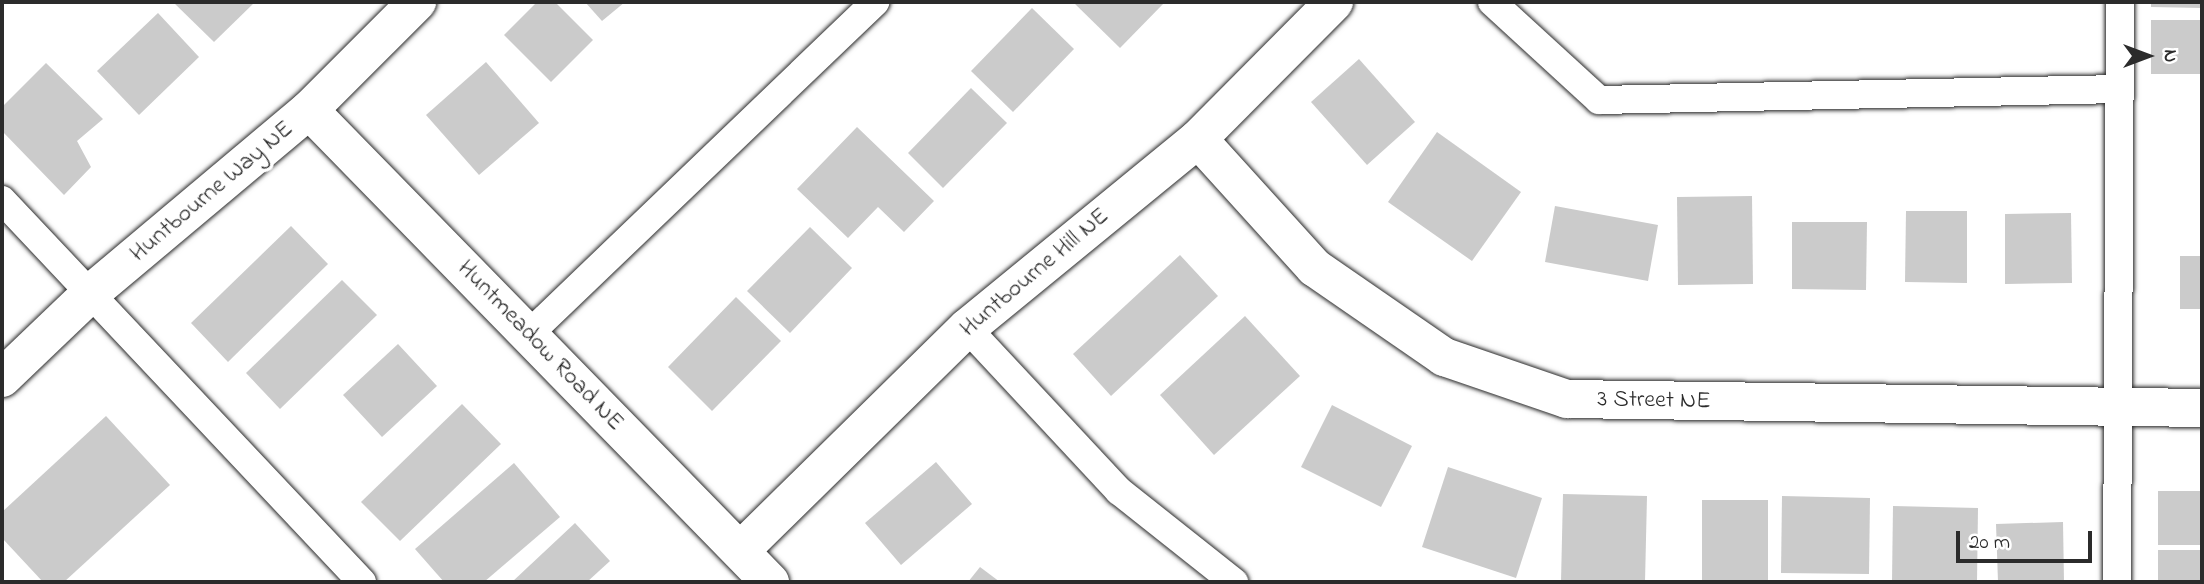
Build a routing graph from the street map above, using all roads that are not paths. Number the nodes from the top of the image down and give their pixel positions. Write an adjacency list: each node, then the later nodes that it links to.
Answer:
1 (417, 2): 7 (street, Huntbourne Way NE)
2 (875, 2): 12 (lane)
3 (1334, 2): 8 (street, Huntbourne Hill NE)
4 (1492, 2): 6 (lane)
5 (2120, 2): 6 (lane)
6 (2119, 89): 14 (lane)
7 (309, 110): 10 (street, Huntbourne Way NE); 12 (street, Huntmeadow Road NE)
8 (1198, 139): 11 (street, Huntbourne Hill NE); 14 (street, 3 Street NE)
9 (2, 200): 10 (lane)
10 (92, 292): 13 (street, Huntbourne Way NE); 17 (lane)
11 (967, 328): 16 (street, Huntbourne Hill NE); 19 (lane)
12 (529, 334): 16 (street, Huntmeadow Road NE)
13 (2, 378)
14 (2118, 408): 15 (street, 3 Street NE); 20 (lane)
15 (2202, 408)
16 (741, 550): 18 (street, Huntmeadow Road NE)
17 (362, 582)
18 (770, 582)
19 (1234, 582)
20 (2117, 582)

